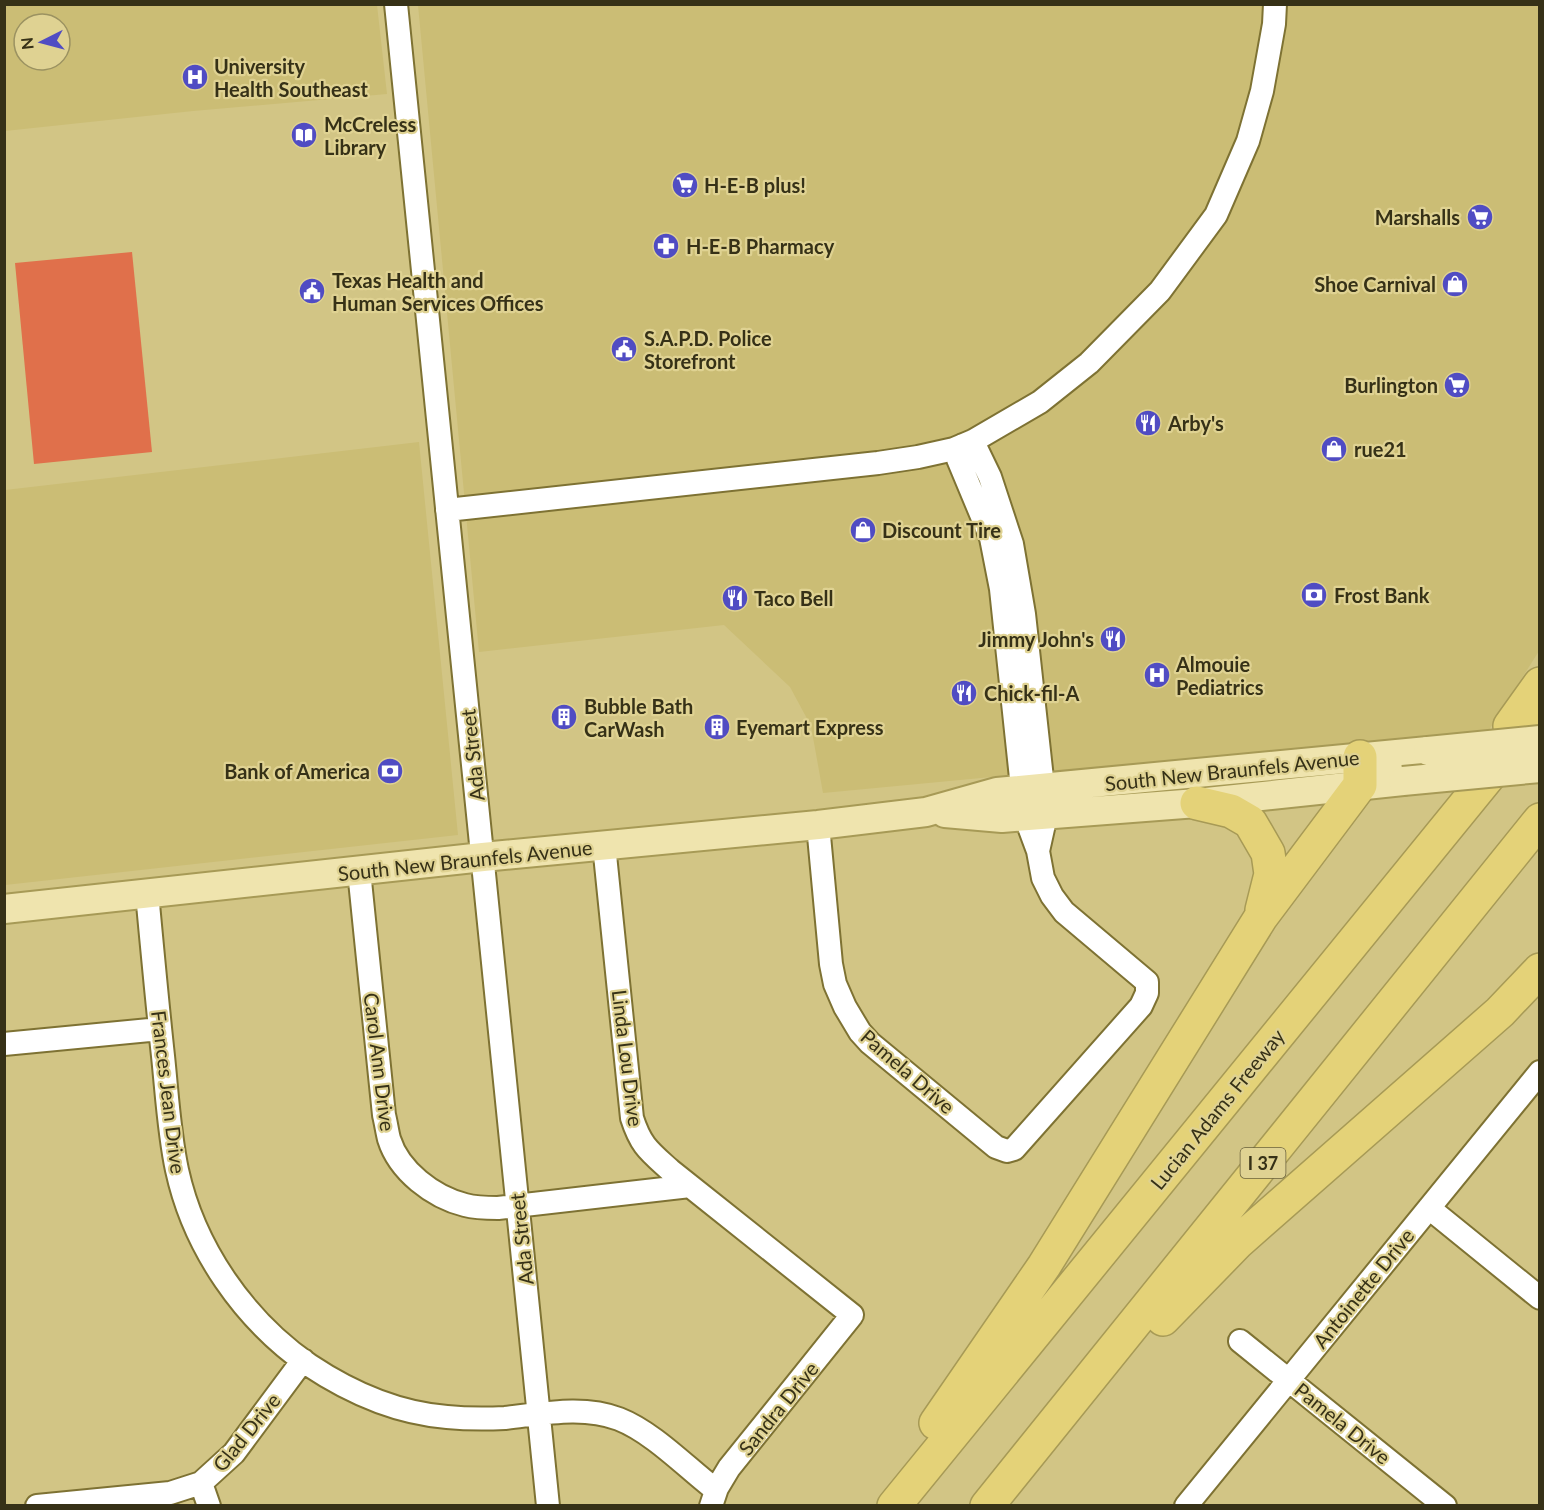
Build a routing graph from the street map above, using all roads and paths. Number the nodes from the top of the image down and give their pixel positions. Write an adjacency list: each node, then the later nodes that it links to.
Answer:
1 (396, 4): 4 (street, Ada Street)
2 (1275, 4): 3 (street)
3 (963, 445): 4 (street); 10 (street)
4 (447, 510): 15 (street, Ada Street)
5 (1539, 684): 17 (highway)
6 (1539, 713): 17 (highway, Lucian Adams Freeway)
7 (1539, 740): 9 (main road, South New Braunfels Avenue, bridge)
8 (1539, 768): 9 (main road, South New Braunfels Avenue, bridge)
9 (1360, 771): 10 (main road, South New Braunfels Avenue); 11 (main road, South New Braunfels Avenue); 20 (highway)
10 (1035, 802): 11 (main road, South New Braunfels Avenue); 13 (main road, South New Braunfels Avenue); 13 (street, Pamela Drive)
11 (1197, 803): 20 (highway)
12 (1539, 820): 40 (highway, I 37)
13 (818, 825): 14 (main road, South New Braunfels Avenue)
14 (604, 845): 15 (main road, South New Braunfels Avenue); 25 (street, Linda Lou Drive)
15 (483, 857): 16 (main road, South New Braunfels Avenue); 26 (street, Ada Street)
16 (359, 871): 18 (main road, South New Braunfels Avenue); 26 (street, Carol Ann Drive)
17 (1400, 885): 36 (highway, Lucian Adams Freeway)
18 (147, 893): 19 (main road, South New Braunfels Avenue); 22 (street, Frances Jean Drive)
19 (4, 909)
20 (1261, 917): 36 (highway)
21 (1539, 970): 41 (highway)
22 (160, 1029): 23 (street); 31 (street, Frances Jean Drive)
23 (4, 1044)
24 (1539, 1072): 27 (street, Antoinette Drive)
25 (690, 1186): 26 (street, Carol Ann Drive); 29 (street, Linda Lou Drive)
26 (518, 1206): 33 (street, Ada Street)
27 (1428, 1208): 28 (street); 32 (street, Antoinette Drive)
28 (1539, 1298)
29 (852, 1314): 35 (street, Sandra Drive)
30 (1240, 1341): 32 (street, Pamela Drive)
31 (303, 1360): 33 (street, Frances Jean Drive); 34 (street, Glad Drive)
32 (1289, 1379): 42 (street, Antoinette Drive); 43 (street, Pamela Drive)
33 (539, 1413): 35 (street, Frances Jean Drive); 39 (street, Ada Street)
34 (201, 1482): 37 (street); 38 (street, Glad Drive)
35 (714, 1497)
36 (895, 1504)
37 (37, 1506)
38 (209, 1506)
39 (548, 1506)
40 (987, 1506)
41 (1005, 1506)
42 (1186, 1506)
43 (1445, 1506)

